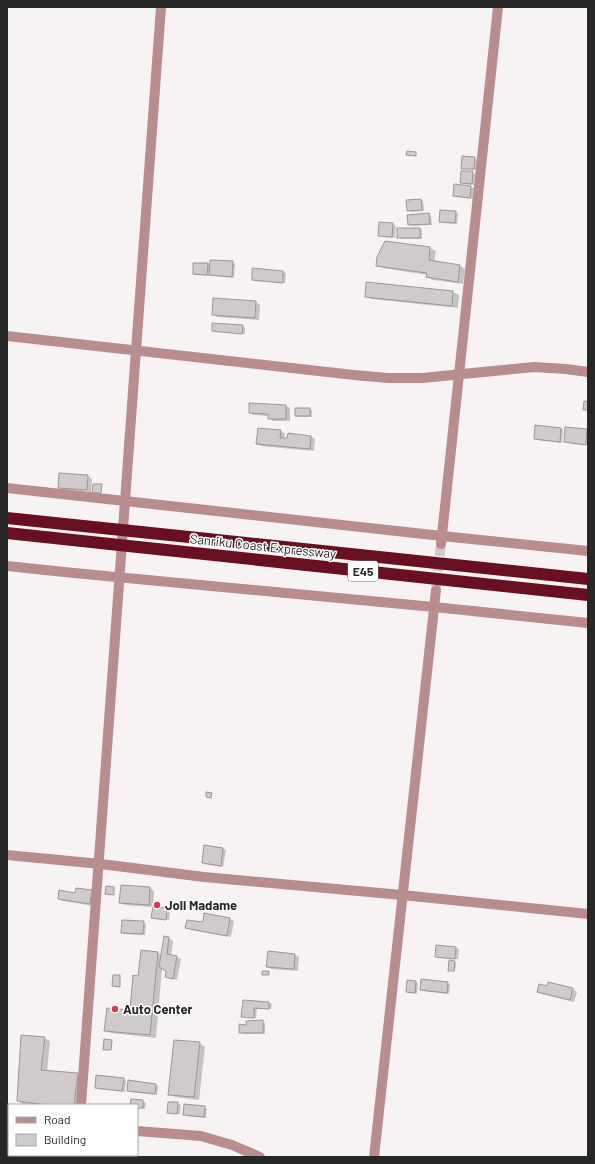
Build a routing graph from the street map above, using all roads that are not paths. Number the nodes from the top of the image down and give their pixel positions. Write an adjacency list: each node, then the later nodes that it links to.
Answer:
1 (161, 7): 4 (street)
2 (498, 7): 6 (street)
3 (7, 336): 4 (street)
4 (138, 351): 6 (street); 8 (street)
5 (588, 372): 6 (street)
6 (459, 374): 11 (street)
7 (7, 488): 8 (street)
8 (128, 501): 11 (street); 14 (street)
9 (7, 518): 15 (highway, Sanriku Coast Expressway / E45, bridge)
10 (7, 533): 17 (highway, Sanriku Coast Expressway / E45, bridge)
11 (441, 540): 12 (street)
12 (588, 551)
13 (7, 566): 14 (street)
14 (123, 577): 18 (street); 21 (street)
15 (588, 579)
16 (436, 590): 18 (street)
17 (588, 595)
18 (434, 607): 19 (street); 22 (street)
19 (588, 623)
20 (7, 855): 21 (street)
21 (101, 864): 22 (street); 24 (street)
22 (402, 895): 23 (street); 27 (street)
23 (588, 914)
24 (81, 1104)
25 (138, 1131): 26 (street)
26 (260, 1157)
27 (374, 1157)

